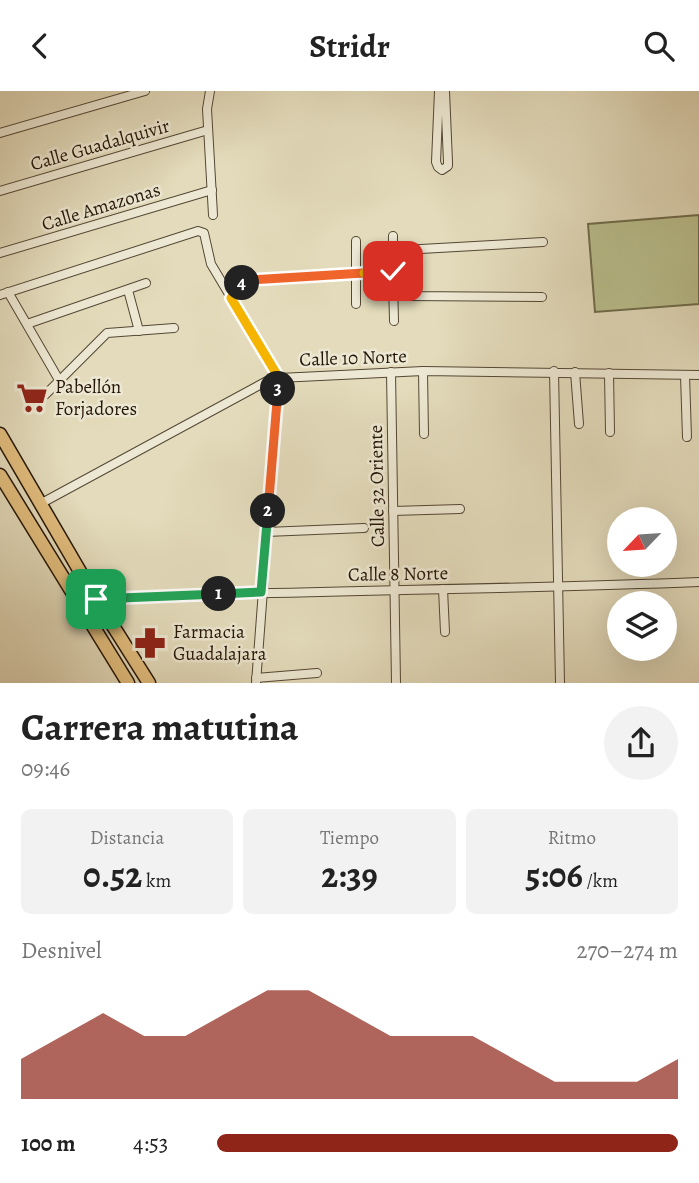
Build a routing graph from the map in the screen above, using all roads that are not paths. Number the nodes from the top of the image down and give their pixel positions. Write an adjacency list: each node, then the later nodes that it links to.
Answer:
1 (145, 91): 6 (street)
2 (210, 91): 5 (street)
3 (439, 91): 4 (street)
4 (445, 91)
5 (208, 130): 7 (street); 8 (street, Calle Guadalquivir)
6 (0, 133)
7 (212, 190): 9 (street); 13 (street, Calle Amazonas)
8 (0, 191)
9 (213, 215)
10 (393, 236): 15 (street)
11 (355, 241): 14 (street)
12 (543, 242): 15 (street)
13 (0, 253)
14 (356, 273): 15 (street); 20 (street); 21 (street)
15 (393, 275): 19 (street); 22 (street)
16 (146, 283): 17 (street)
17 (128, 291): 23 (street); 25 (street)
18 (4, 293): 20 (street); 23 (street)
19 (542, 297)
20 (231, 298): 33 (street)
21 (356, 304)
22 (394, 321)
23 (27, 324): 34 (street)
24 (174, 328): 25 (street)
25 (139, 331): 34 (street)
26 (423, 371): 27 (street, Calle 10 Norte); 28 (street, Calle 10 Norte); 39 (street)
27 (554, 371): 29 (street, Calle 10 Norte); 48 (street)
28 (391, 372): 33 (street, Calle 10 Norte); 44 (street, Calle 32 Oriente)
29 (575, 372): 30 (street, Calle 10 Norte); 36 (street)
30 (609, 373): 31 (street, Calle 10 Norte); 37 (street)
31 (685, 375): 32 (street, Calle 10 Norte); 40 (street)
32 (699, 375)
33 (279, 378): 42 (street, Calle 10 Norte); 46 (street)
34 (59, 380): 35 (street)
35 (45, 395)
36 (579, 424)
37 (610, 432)
38 (0, 434): 42 (main road)
39 (424, 434)
40 (687, 437)
41 (0, 475): 56 (main road)
42 (40, 505): 52 (main road)
43 (460, 509): 44 (street)
44 (393, 511): 49 (street, Calle 32 Oriente)
45 (364, 528): 46 (street)
46 (266, 532): 51 (street)
47 (699, 582): 48 (street, Calle 8 Norte)
48 (558, 587): 50 (street, Calle 8 Norte); 59 (street)
49 (394, 589): 50 (street, Calle 8 Norte); 51 (street, Calle 8 Norte); 58 (street, Calle 32 Oriente)
50 (443, 589): 53 (street)
51 (261, 592): 52 (street, Calle 8 Norte); 55 (street)
52 (96, 599): 57 (main road)
53 (445, 632)
54 (317, 673): 55 (street)
55 (256, 680)
56 (128, 683)
57 (149, 683)
58 (396, 683)
59 (560, 683)

